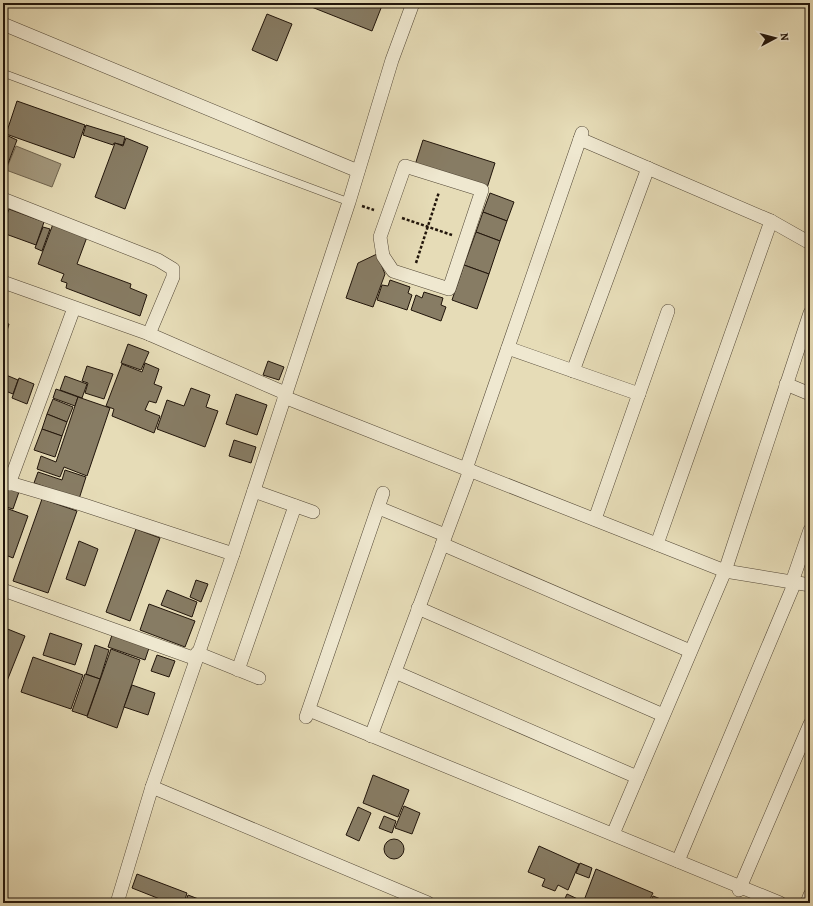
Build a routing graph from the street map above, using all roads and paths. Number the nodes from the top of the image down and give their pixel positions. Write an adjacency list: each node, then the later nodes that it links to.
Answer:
1 (413, 3): 5 (street)
2 (3, 24): 5 (street)
3 (3, 73): 8 (lane)
4 (648, 168): 10 (street); 20 (street); 21 (street)
5 (358, 171): 8 (street)
6 (444, 178): 9 (street); 11 (path); 12 (street)
7 (3, 199): 19 (street)
8 (348, 202): 9 (path); 25 (street)
9 (388, 214): 11 (path); 14 (street)
10 (771, 221): 13 (street); 36 (street)
11 (427, 227): 12 (path); 14 (path)
12 (466, 240): 14 (street)
13 (810, 243)
14 (411, 277)
15 (3, 282): 16 (street)
16 (74, 308): 19 (street); 27 (street)
17 (668, 311): 23 (street)
18 (810, 314): 22 (street)
19 (149, 334): 25 (street)
20 (508, 348): 21 (street); 26 (street)
21 (573, 371): 23 (street)
22 (786, 384): 24 (street); 38 (street)
23 (639, 394): 33 (street)
24 (810, 394)
25 (284, 395): 26 (street); 28 (street)
26 (468, 469): 33 (street); 35 (street)
27 (6, 483): 37 (street)
28 (254, 490): 30 (street); 37 (street)
29 (384, 493): 31 (street)
30 (296, 506): 32 (street); 45 (street)
31 (379, 508): 35 (street); 50 (street)
32 (313, 512)
33 (595, 520): 36 (street)
34 (810, 530): 39 (street)
35 (443, 540): 42 (street); 43 (street)
36 (657, 544): 38 (street)
37 (233, 554): 44 (street)
38 (725, 571): 39 (street); 43 (street)
39 (793, 582): 40 (street); 54 (street)
40 (810, 585)
41 (3, 590): 44 (street)
42 (418, 608): 46 (street); 48 (street)
43 (690, 651): 48 (street)
44 (197, 656): 45 (street); 52 (street)
45 (238, 670): 47 (street)
46 (395, 672): 50 (street); 51 (street)
47 (259, 678)
48 (663, 715): 51 (street)
49 (810, 724): 55 (street)
50 (371, 736): 53 (street)
51 (637, 777): 53 (street)
52 (152, 787): 57 (street); 58 (street)
53 (613, 834): 54 (street)
54 (678, 861): 55 (street)
55 (740, 888): 59 (street)
56 (810, 895): 60 (street)
57 (117, 903)
58 (428, 903)
59 (780, 903)
60 (806, 903)

